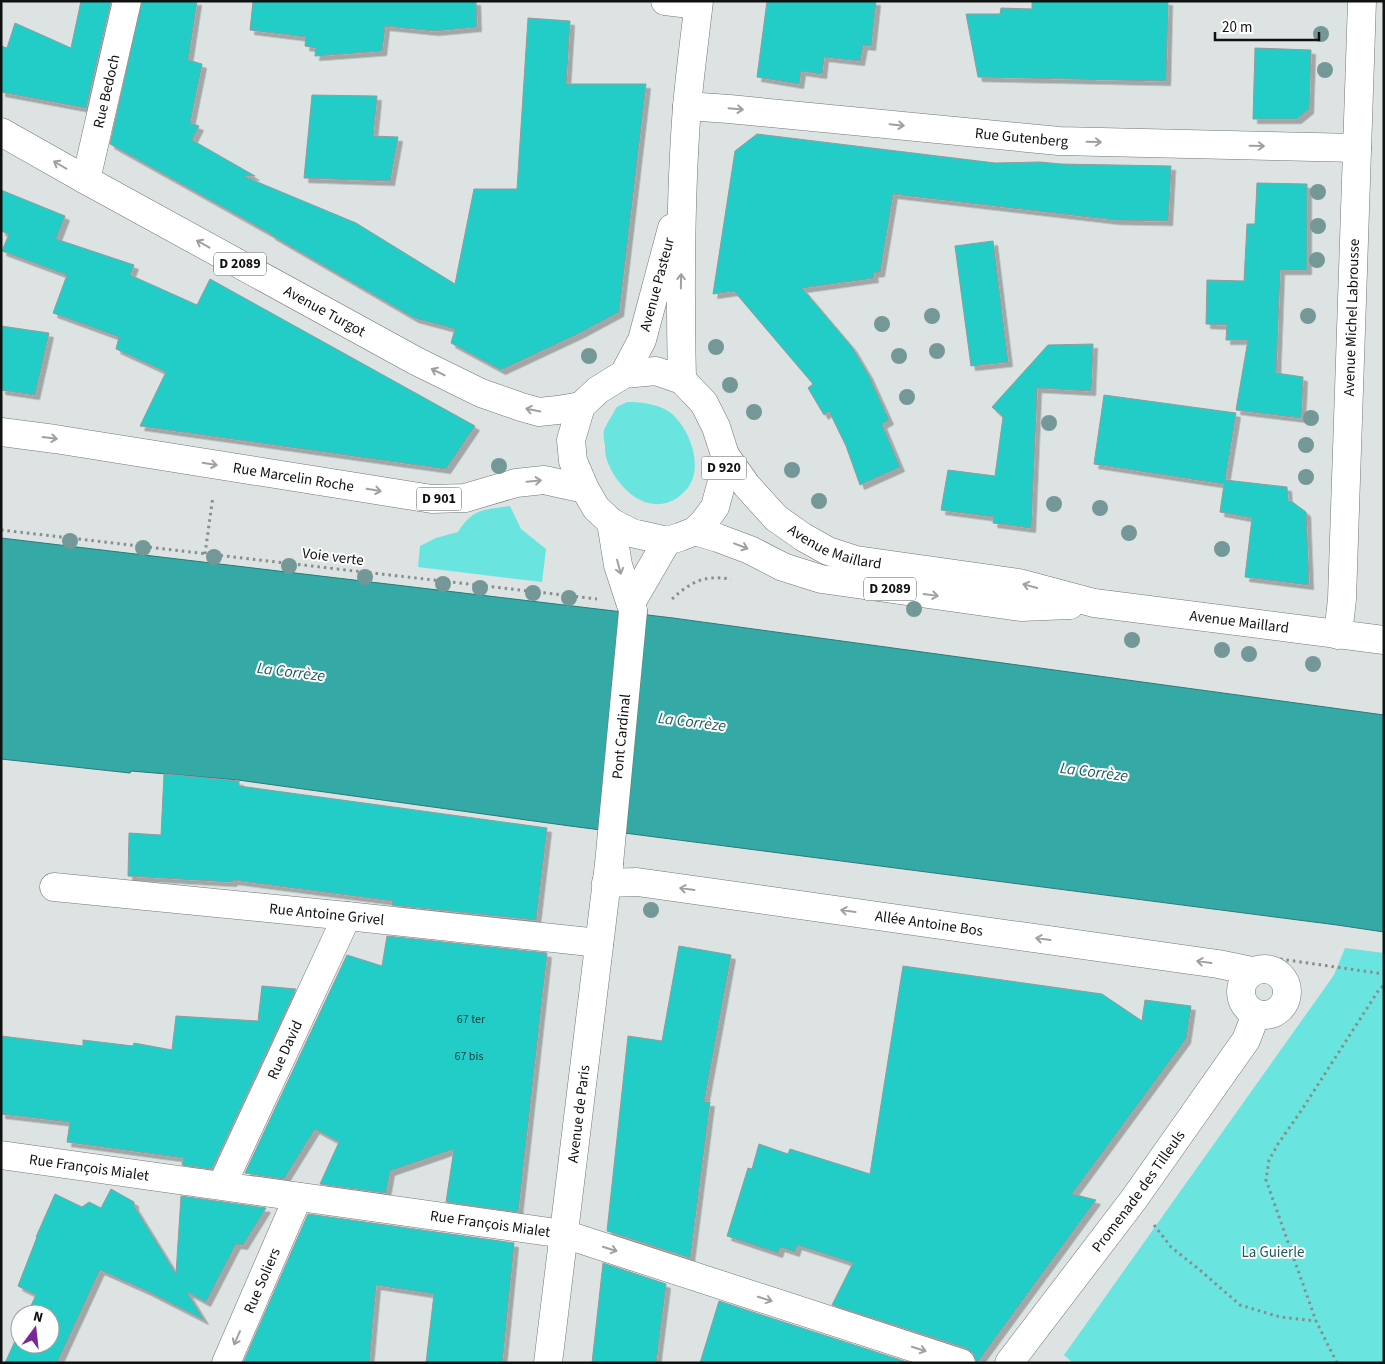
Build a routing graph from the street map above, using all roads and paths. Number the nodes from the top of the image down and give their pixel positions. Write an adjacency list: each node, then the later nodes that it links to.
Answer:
1 (127, 1): 8 (street, Rue Bedoch)
2 (665, 1): 4 (street)
3 (1362, 1): 7 (street, Avenue Michel Labrousse)
4 (698, 3): 5 (street, Avenue Pasteur)
5 (687, 106): 7 (street, Rue Gutenberg, one-way to 7); 9 (street, Avenue Pasteur)
6 (1, 132): 8 (street, Avenue Turgot / D 2089, one-way to 6)
7 (1357, 148): 23 (street, Avenue Michel Labrousse)
8 (86, 180): 12 (street, Avenue Turgot / D 2089, one-way to 8)
9 (682, 190): 10 (street, Avenue Pasteur); 11 (street, Avenue Pasteur, one-way to 9)
10 (624, 374): 11 (street); 12 (street)
11 (682, 380): 14 (street, D 920)
12 (581, 406): 15 (street)
13 (1, 432): 15 (street, Rue Marcelin Roche / D 901, one-way to 15)
14 (725, 455): 18 (street, D 920); 21 (street, Avenue Maillard / D 2089, one-way to 14)
15 (585, 489): 16 (street)
16 (611, 522): 19 (street); 22 (street, one-way to 22)
17 (1, 530): 22 (path, Voie verte)
18 (695, 531): 19 (street, D 920); 21 (street, Avenue Maillard / D 2089, one-way to 21)
19 (666, 541): 22 (street)
20 (701, 579): 22 (path, Voie verte)
21 (1094, 603): 23 (street, Avenue Maillard / D 2089)
22 (632, 607): 25 (street, Pont Cardinal, bridge)
23 (1338, 635): 24 (street, Avenue Maillard / D 2089)
24 (1384, 640)
25 (608, 874): 28 (street, Avenue de Paris); 29 (street, Allée Antoine Bos, one-way to 25)
26 (54, 887): 27 (street, Rue Antoine Grivel)
27 (346, 916): 28 (street, Rue Antoine Grivel); 33 (street, Rue David)
28 (599, 943): 36 (street, Avenue de Paris)
29 (1252, 971): 31 (street); 31 (street)
30 (1384, 986): 37 (path)
31 (1256, 1014): 35 (street, Promenade des Tilleuls)
32 (1, 1155): 33 (street, Rue François Mialet)
33 (222, 1185): 34 (street, Rue François Mialet)
34 (298, 1198): 36 (street, Rue François Mialet); 38 (street, Rue Soliers, one-way to 38)
35 (1134, 1199): 37 (path); 41 (street, Promenade des Tilleuls)
36 (564, 1234): 39 (street, Avenue de Paris); 40 (street, Rue François Mialet, one-way to 40)
37 (1316, 1321): 42 (path)
38 (226, 1363)
39 (548, 1363)
40 (961, 1363)
41 (1009, 1363)
42 (1337, 1363)

